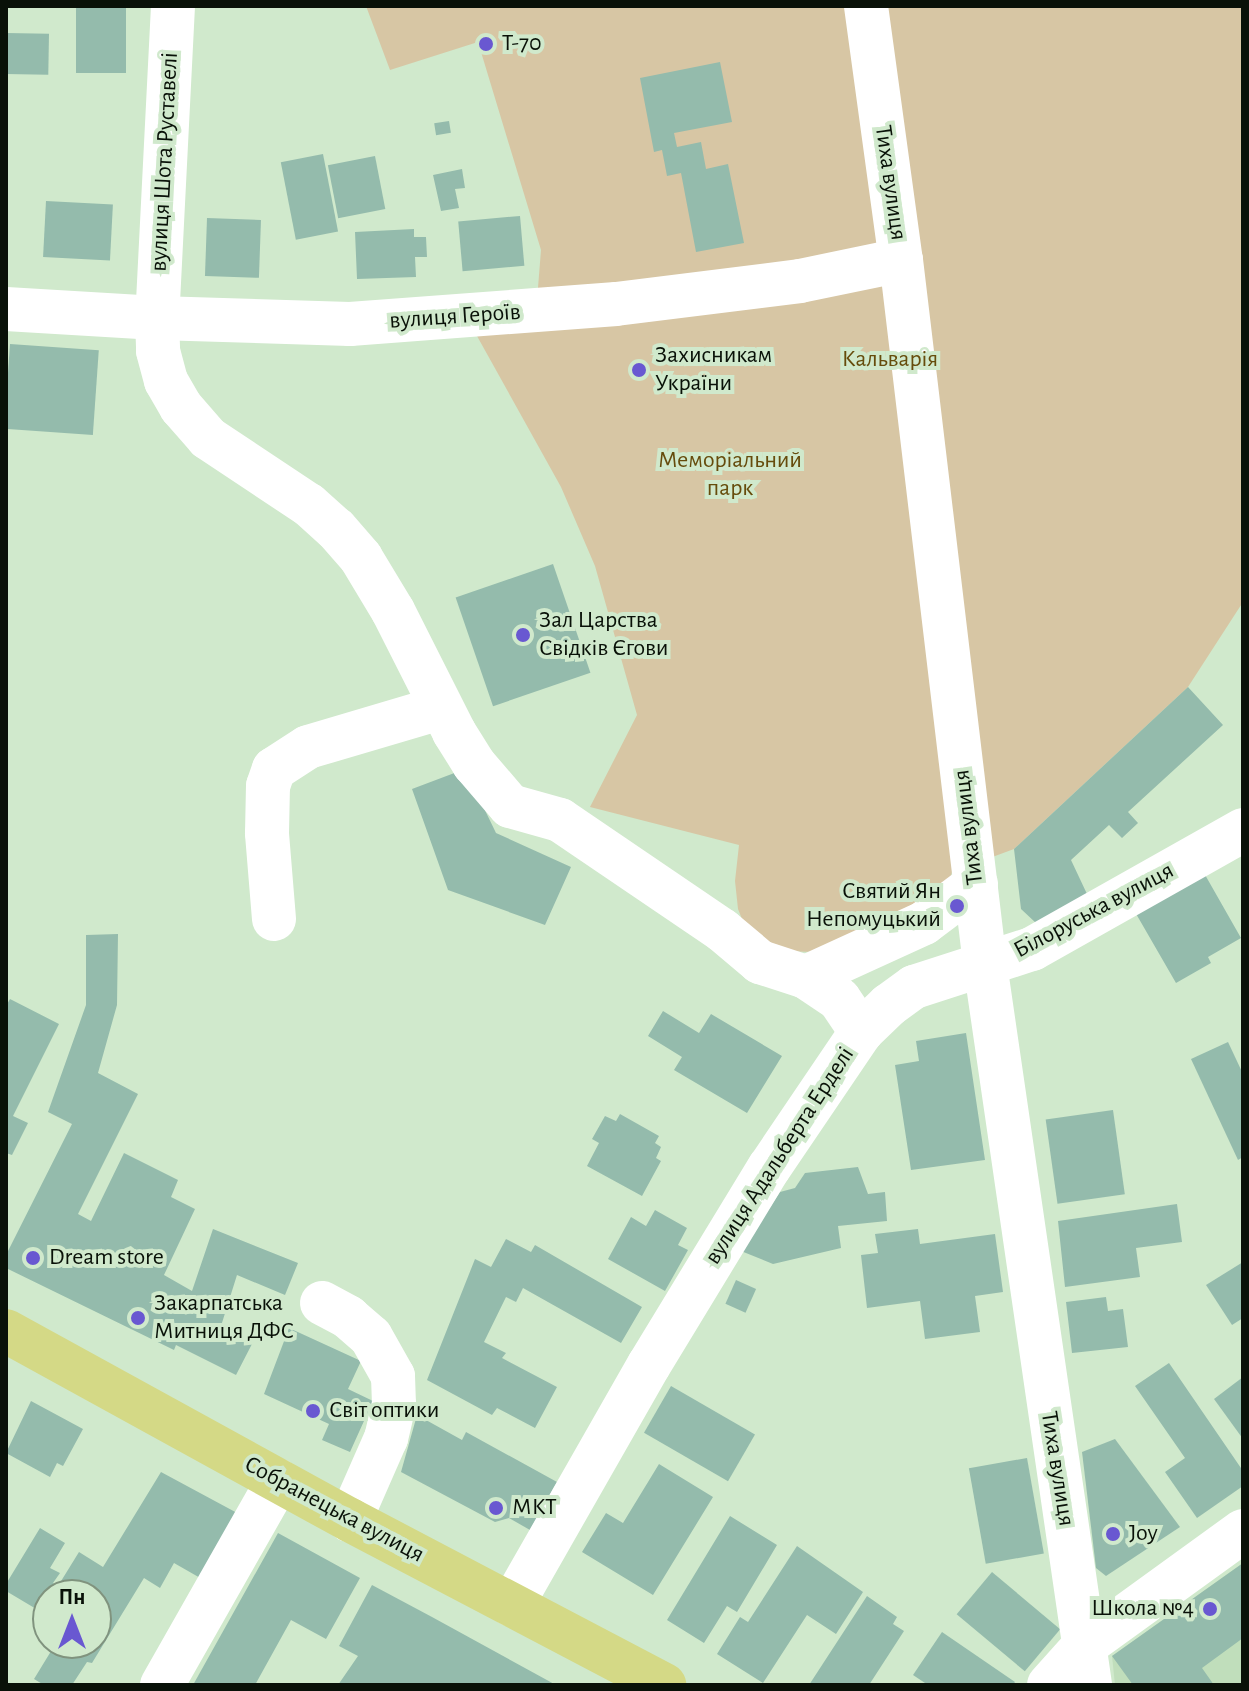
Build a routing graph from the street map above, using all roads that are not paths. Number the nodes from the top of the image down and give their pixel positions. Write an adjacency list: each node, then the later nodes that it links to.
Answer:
1 (173, 6): 5 (street, вулиця Шота Руставелі)
2 (866, 6): 3 (street, Тиха вулиця)
3 (901, 260): 5 (street, вулиця Героїв); 8 (street, Тиха вулиця)
4 (6, 309): 5 (street, вулиця Героїв)
5 (157, 318): 6 (street, вулиця Адальберта Ерделі)
6 (440, 708): 9 (street); 11 (street, вулиця Адальберта Ерделі)
7 (1243, 830): 10 (street, Білоруська вулиця)
8 (976, 884): 10 (street, Тиха вулиця); 11 (street)
9 (274, 919)
10 (985, 964): 12 (street, Білоруська вулиця); 19 (street, Тиха вулиця)
11 (806, 977): 12 (street, вулиця Адальберта Ерделі)
12 (861, 1032): 18 (street, вулиця Адальберта Ерделі)
13 (322, 1303): 16 (street)
14 (6, 1331): 15 (main road, Собранецька вулиця)
15 (278, 1481): 16 (main road, Собранецька вулиця); 20 (street)
16 (350, 1520): 18 (main road, Собранецька вулиця)
17 (1243, 1531): 19 (street)
18 (512, 1605): 21 (main road, Собранецька вулиця)
19 (1087, 1665): 22 (street)
20 (162, 1685)
21 (664, 1685)
22 (1049, 1685)

